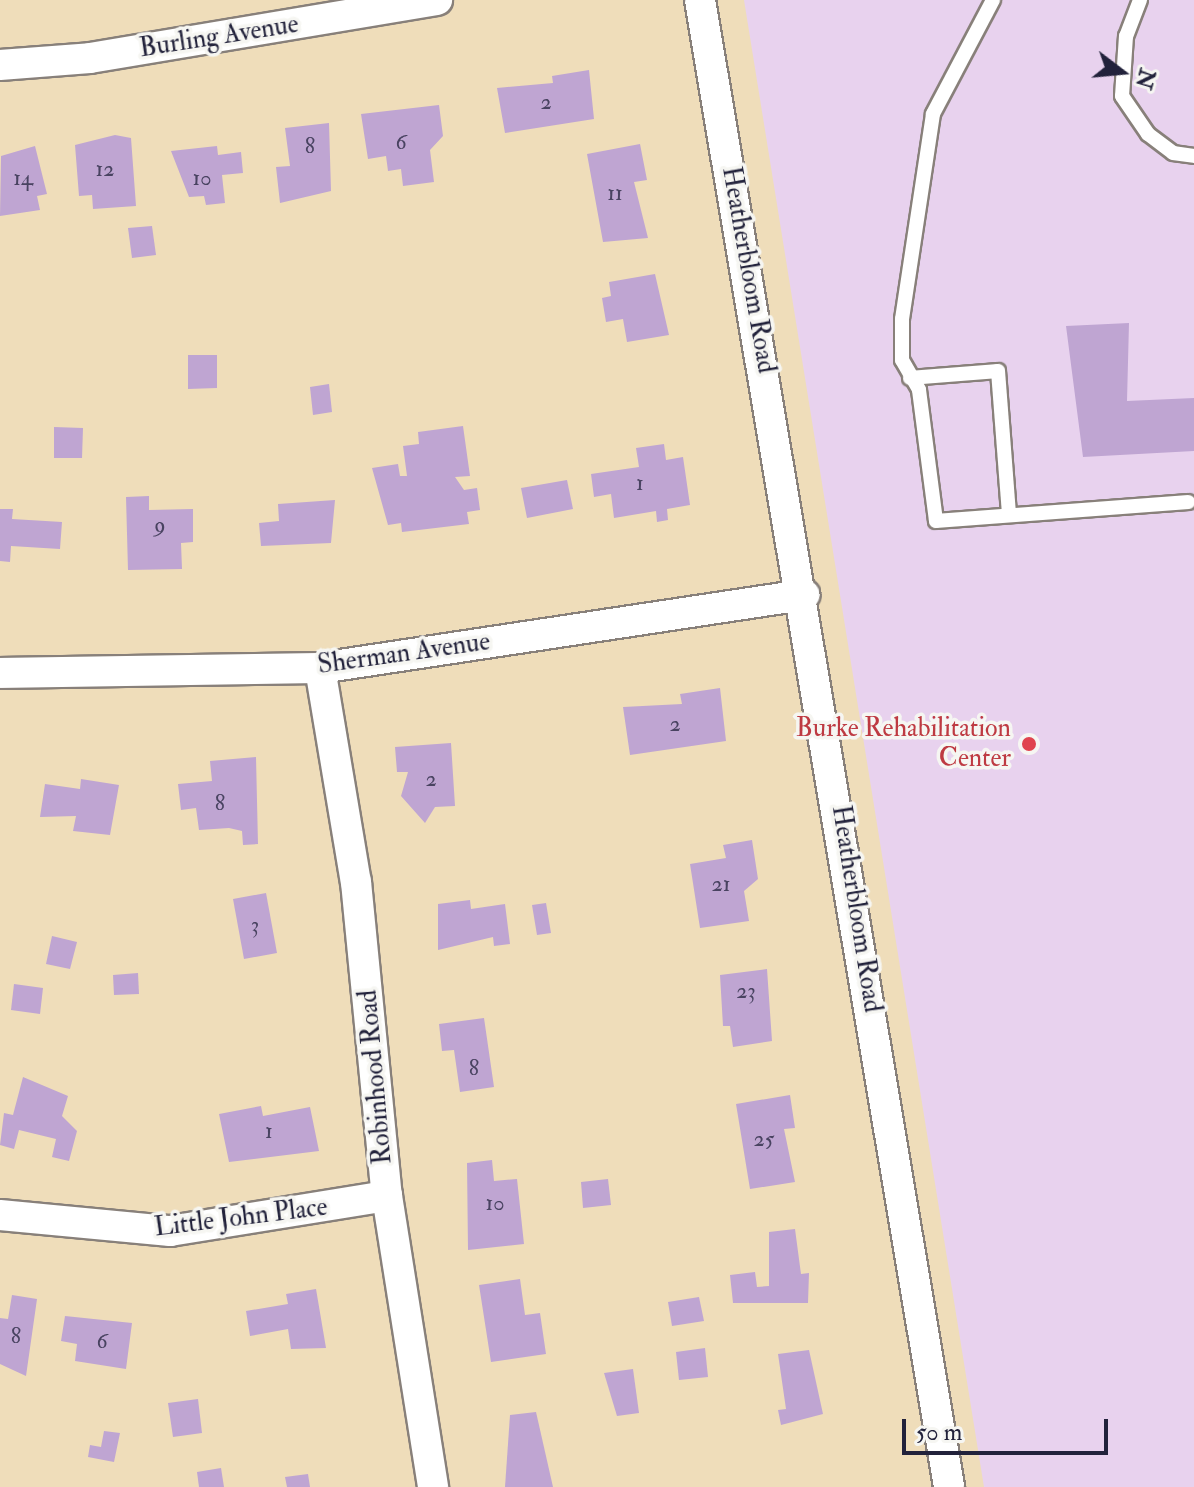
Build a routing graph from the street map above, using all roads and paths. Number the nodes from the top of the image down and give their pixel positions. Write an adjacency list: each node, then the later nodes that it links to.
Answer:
1 (437, 0): 5 (street, Burling Avenue)
2 (700, 0): 10 (street, Heatherbloom Road)
3 (993, 0): 7 (lane)
4 (1140, 0): 6 (lane)
5 (0, 65)
6 (1194, 156)
7 (910, 378): 9 (lane); 9 (lane)
8 (1188, 502): 9 (lane)
9 (1009, 515)
10 (805, 595): 11 (street, Sherman Avenue); 16 (street, Heatherbloom Road)
11 (320, 668): 12 (street, Sherman Avenue); 13 (street, Robinhood Road)
12 (0, 673)
13 (387, 1196): 14 (street, Little John Place); 15 (street, Robinhood Road)
14 (0, 1215)
15 (433, 1487)
16 (949, 1487)

